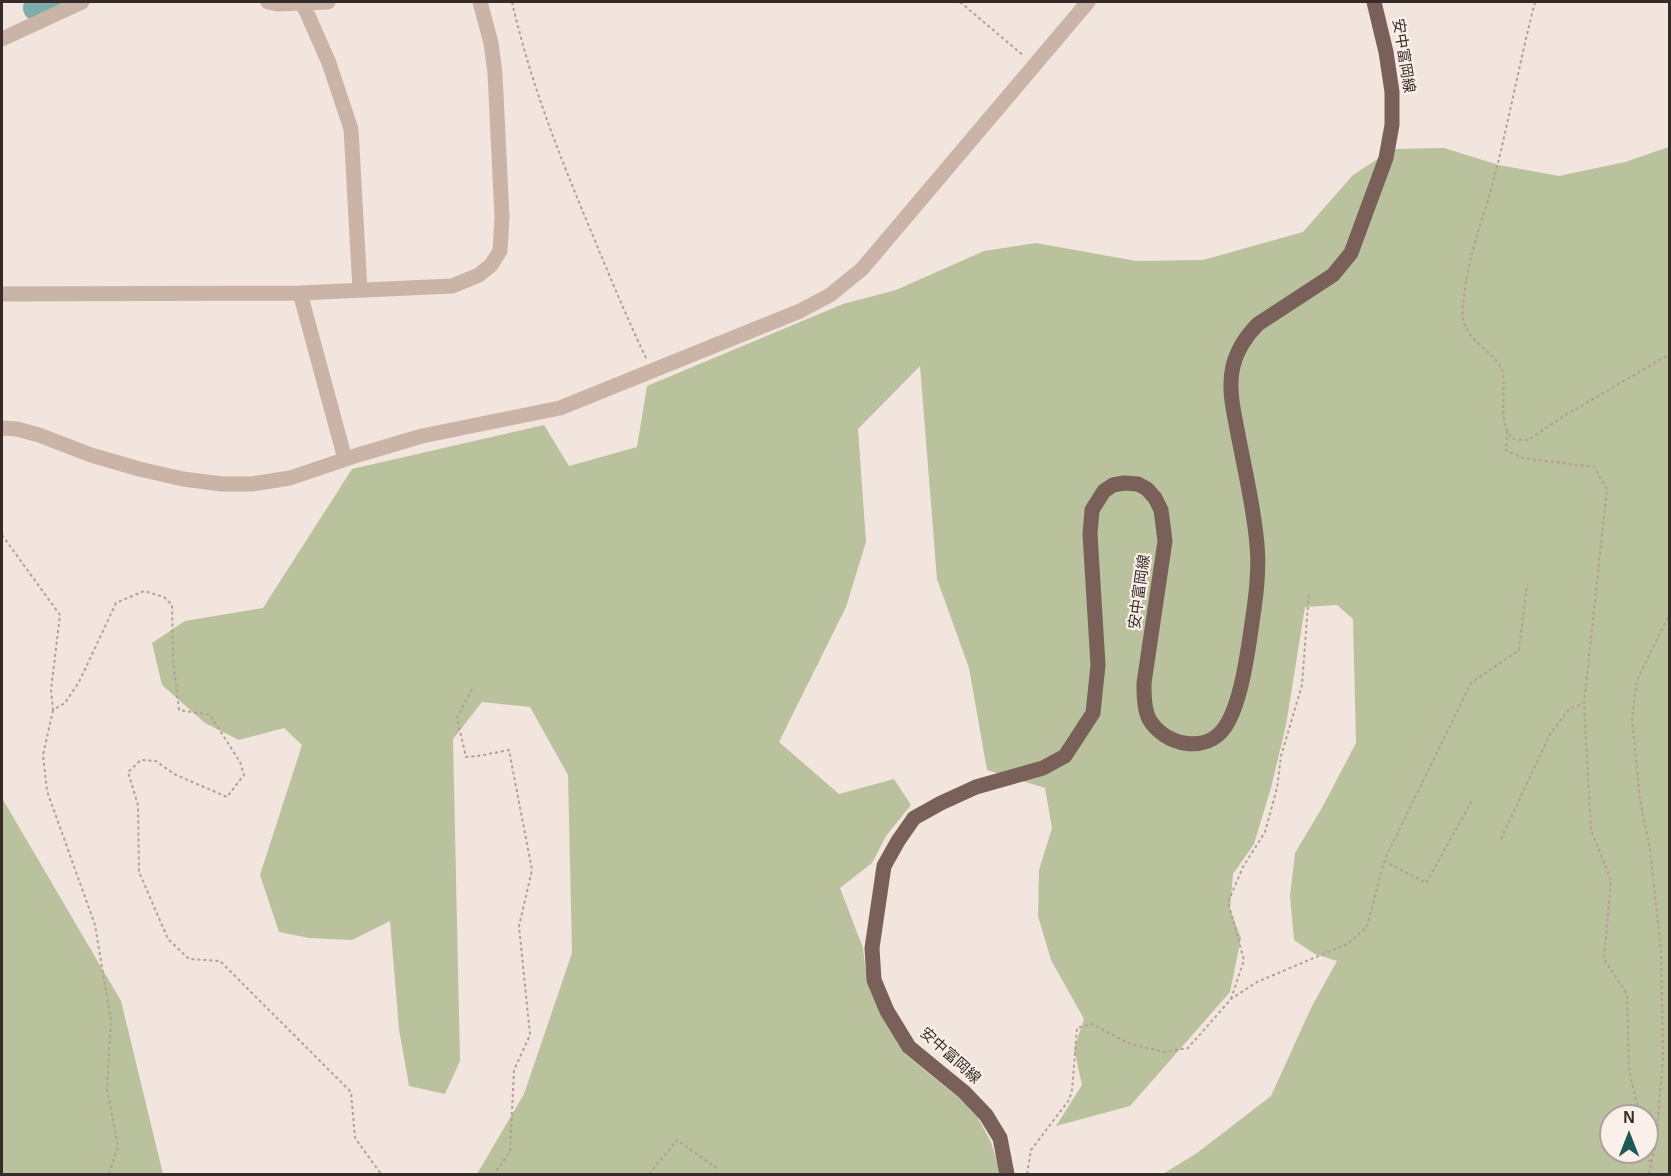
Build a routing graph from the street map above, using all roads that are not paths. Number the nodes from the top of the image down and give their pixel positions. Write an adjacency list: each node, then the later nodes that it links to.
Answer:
1 (82, 2): 8 (street)
2 (268, 2): 7 (street)
3 (328, 2): 7 (street)
4 (480, 2): 9 (street)
5 (1088, 2): 13 (street)
6 (1374, 2): 14 (main road, 安中富岡線)
7 (303, 4): 9 (street)
8 (2, 39)
9 (360, 290): 10 (street)
10 (300, 293): 11 (street); 13 (street)
11 (2, 294)
12 (2, 428): 13 (street)
13 (345, 459)
14 (1007, 1174)

